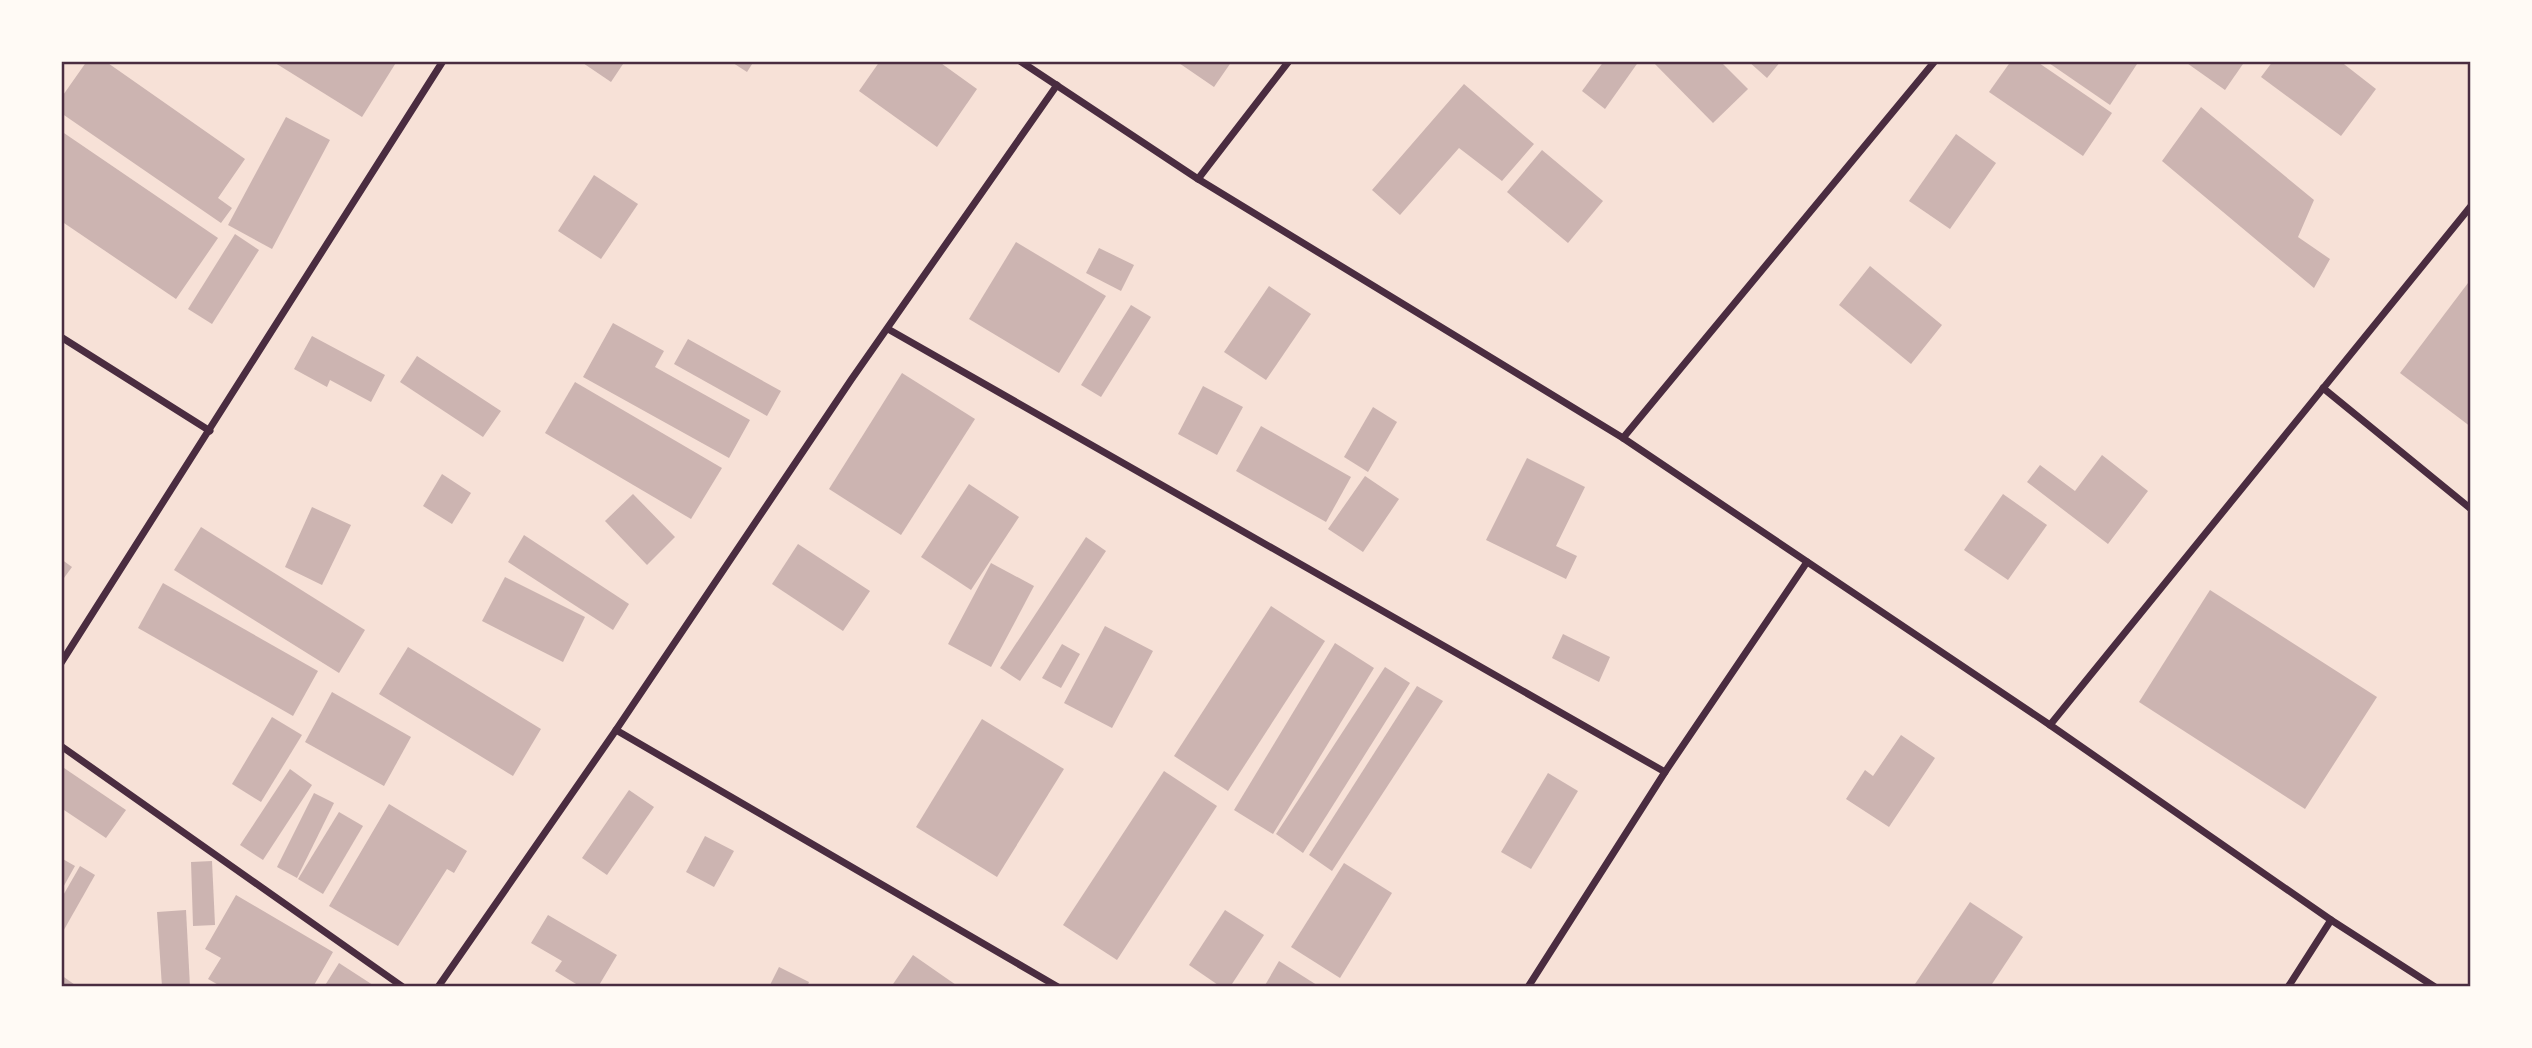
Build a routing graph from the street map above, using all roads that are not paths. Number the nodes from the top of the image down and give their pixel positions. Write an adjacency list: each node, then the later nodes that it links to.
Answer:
1 (443, 61): 11 (street)
2 (1020, 61): 5 (street)
3 (1289, 61): 6 (street)
4 (1935, 61): 12 (street)
5 (1057, 85): 6 (street); 8 (street)
6 (1198, 179): 12 (street)
7 (2471, 206): 10 (street)
8 (888, 329): 17 (street); 19 (street)
9 (61, 337): 11 (street)
10 (2323, 388): 13 (street); 16 (street)
11 (210, 430): 15 (street)
12 (1623, 438): 14 (street)
13 (2471, 509)
14 (1807, 562): 16 (street); 19 (street)
15 (61, 663)
16 (2050, 725): 20 (street)
17 (616, 730): 22 (street); 23 (street)
18 (61, 746): 21 (street)
19 (1665, 772): 24 (street)
20 (2331, 920): 25 (street); 26 (street)
21 (402, 987)
22 (438, 987)
23 (1058, 987)
24 (1528, 987)
25 (2288, 987)
26 (2435, 987)

